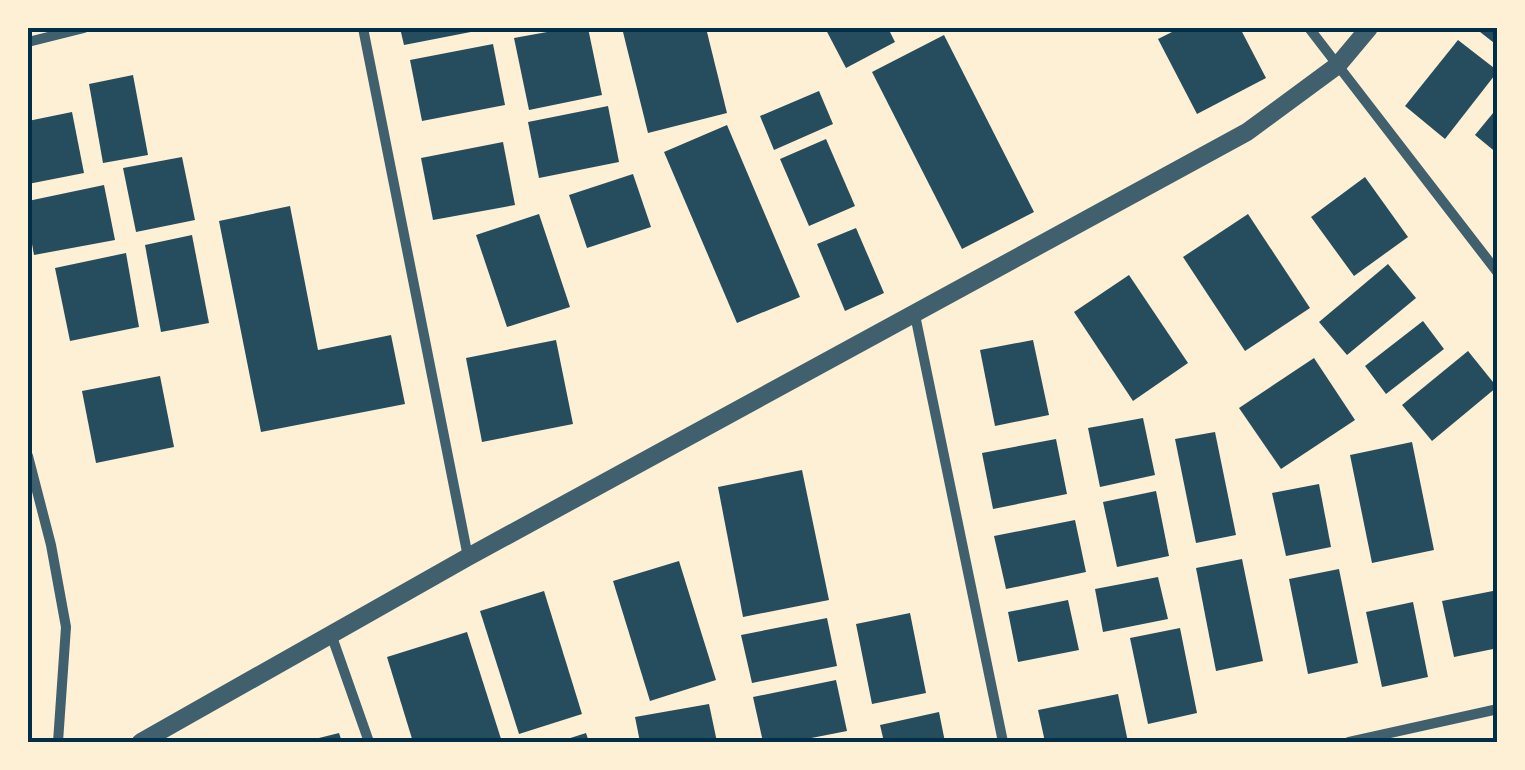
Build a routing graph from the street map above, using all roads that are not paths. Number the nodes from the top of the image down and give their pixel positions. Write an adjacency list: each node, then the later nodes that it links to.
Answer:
1 (84, 28): 5 (street)
2 (363, 28): 10 (street)
3 (1309, 28): 6 (street)
4 (1369, 28): 6 (street)
5 (28, 42)
6 (1338, 65): 7 (street); 8 (street)
7 (1498, 273)
8 (915, 315): 10 (street); 16 (street)
9 (28, 456): 13 (street)
10 (468, 557): 11 (street)
11 (331, 634): 14 (street); 15 (street)
12 (1498, 709): 17 (street)
13 (58, 742)
14 (141, 742)
15 (369, 742)
16 (1003, 742)
17 (1349, 742)

